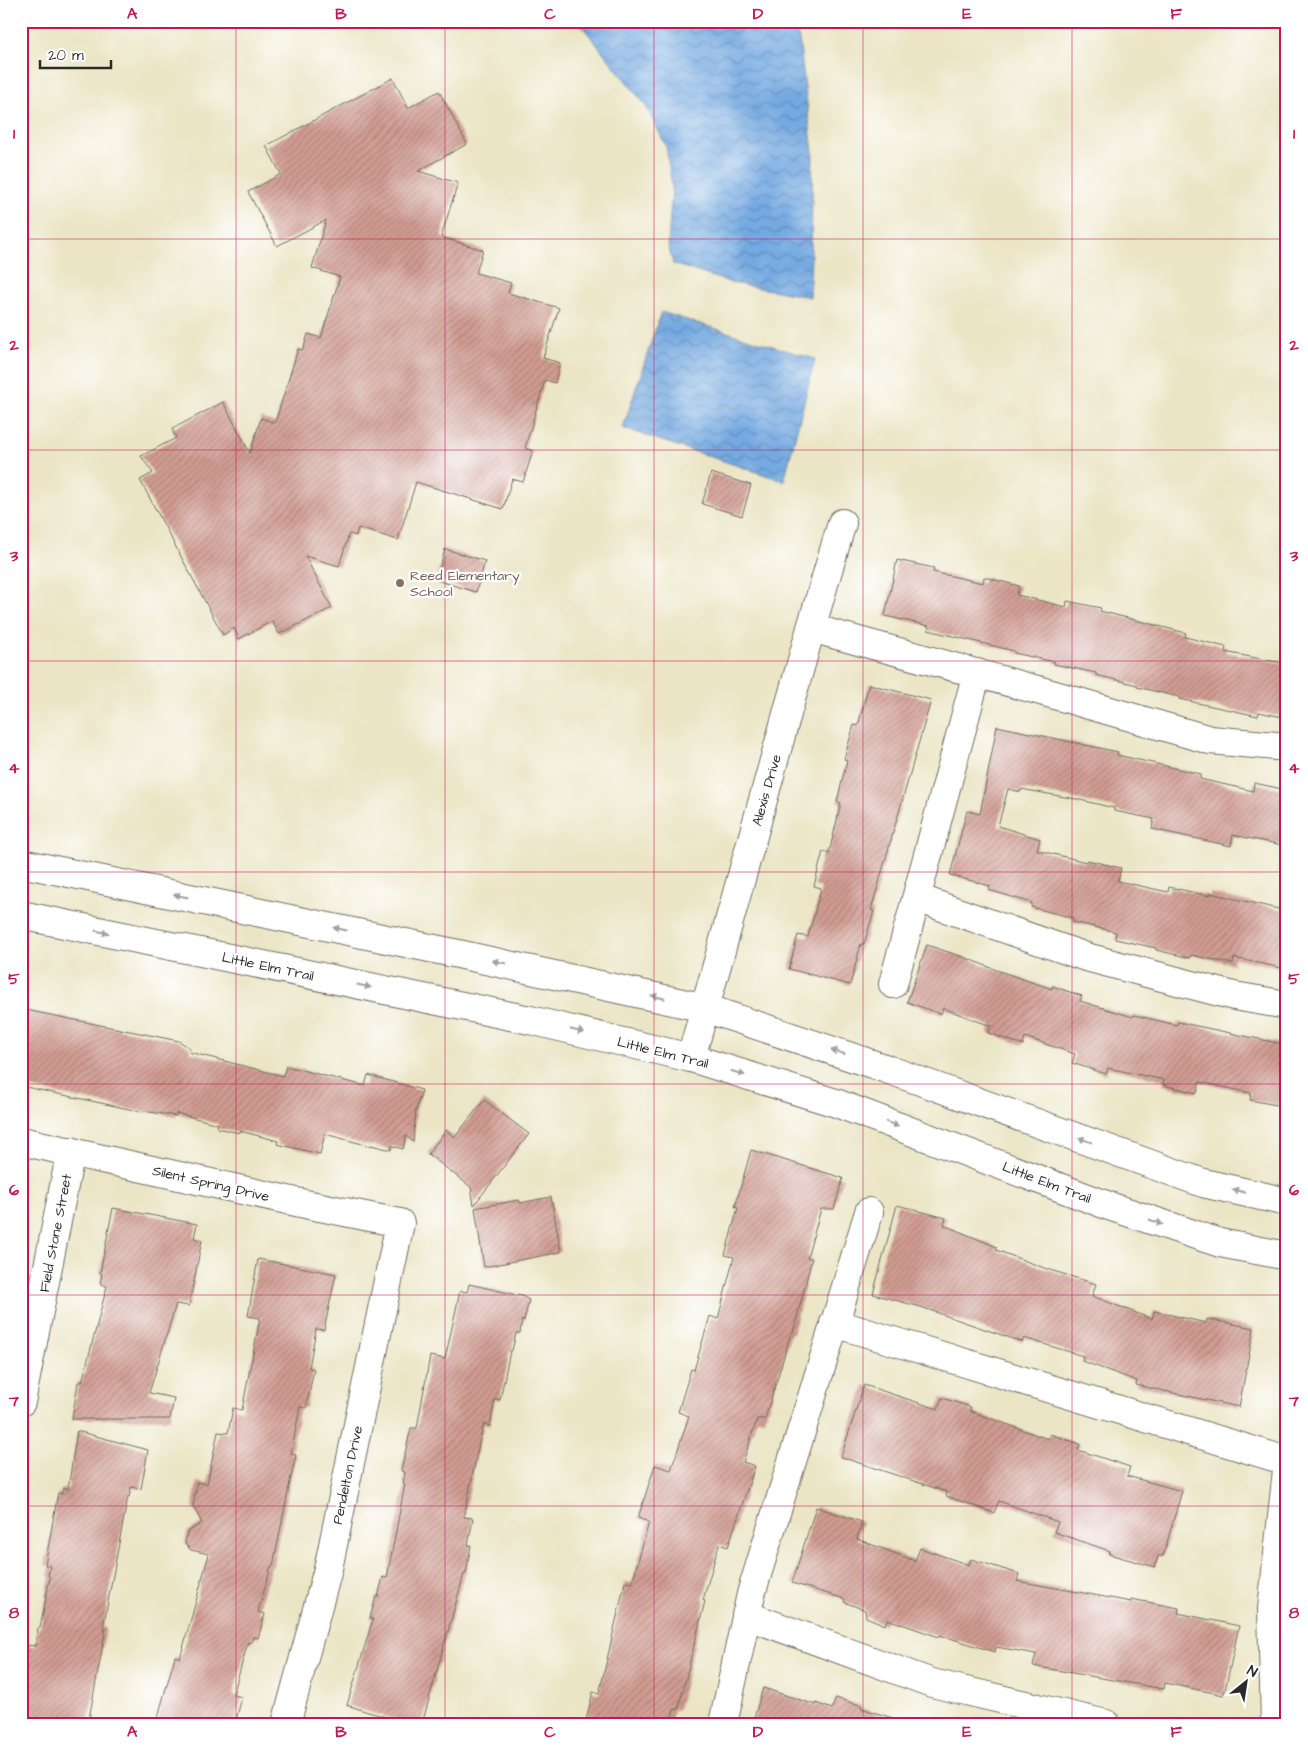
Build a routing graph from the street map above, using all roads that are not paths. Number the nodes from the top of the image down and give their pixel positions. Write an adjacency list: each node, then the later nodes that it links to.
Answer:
1 (842, 523): 2 (street, Alexis Drive)
2 (811, 628): 3 (street); 10 (street, Alexis Drive)
3 (977, 674): 4 (street); 6 (street)
4 (1287, 747)
5 (21, 863): 10 (street, one-way to 5)
6 (917, 898): 8 (street); 9 (street)
7 (21, 915): 11 (street, Little Elm Trail, one-way to 11)
8 (893, 984)
9 (1287, 1005)
10 (705, 1008): 11 (street, Alexis Drive); 14 (street, one-way to 10)
11 (691, 1058): 17 (street, Little Elm Trail, one-way to 17)
12 (21, 1141): 13 (street, Silent Spring Drive)
13 (71, 1151): 16 (street, Silent Spring Drive); 19 (street, Field Stone Street)
14 (1287, 1202)
15 (869, 1212): 18 (street)
16 (400, 1224): 23 (street, Pendelton Drive)
17 (1287, 1256)
18 (834, 1324): 20 (street); 22 (street)
19 (21, 1402)
20 (1287, 1461)
21 (1287, 1470): 26 (street)
22 (746, 1615): 24 (street); 25 (street)
23 (286, 1724)
24 (723, 1724)
25 (1106, 1724)
26 (1275, 1724)

